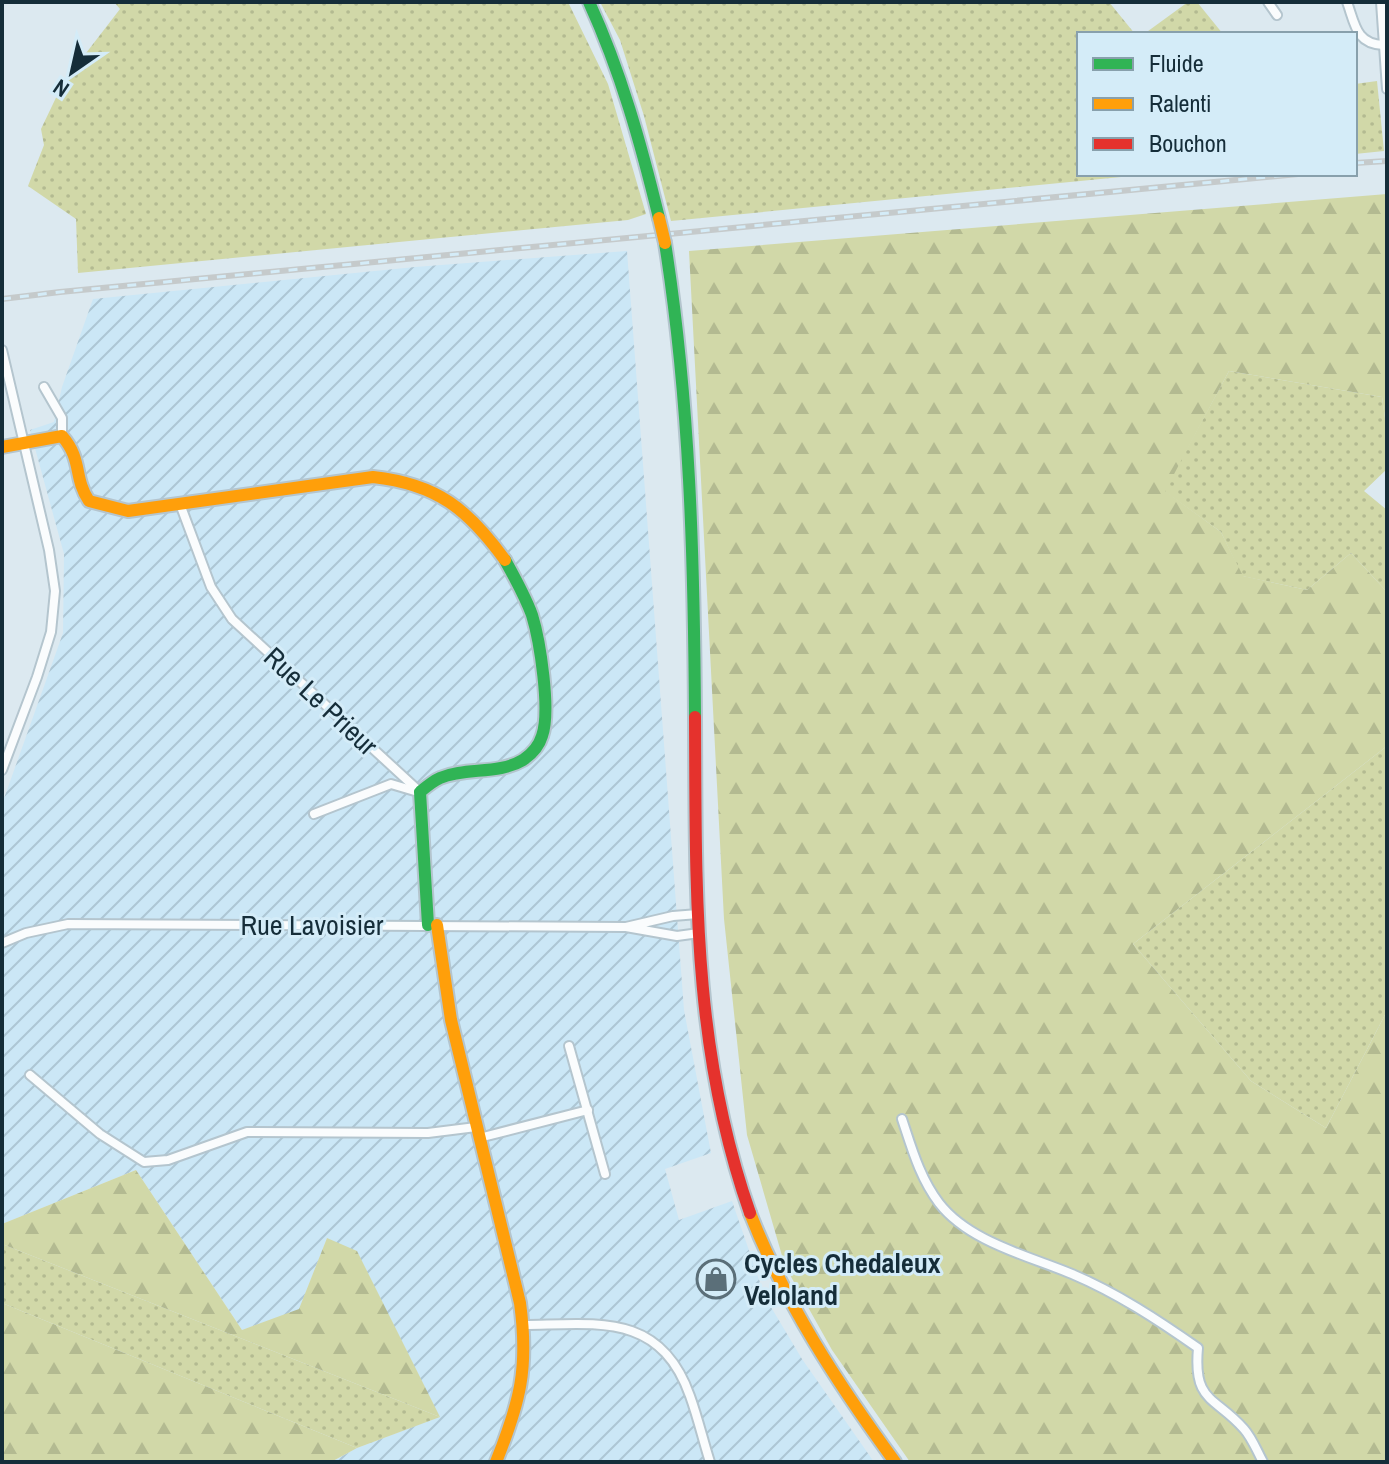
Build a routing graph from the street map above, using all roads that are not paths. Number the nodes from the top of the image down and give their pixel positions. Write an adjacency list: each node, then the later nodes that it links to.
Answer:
1 (589, 2): 17 (street, bridge)
2 (1268, 2): 5 (street)
3 (1347, 2): 6 (street)
4 (1381, 2): 6 (street)
5 (1277, 15)
6 (1383, 45): 7 (street)
7 (1387, 89)
8 (2, 350): 11 (street)
9 (44, 387): 10 (street)
10 (62, 436): 11 (street); 13 (street)
11 (24, 442): 12 (street); 14 (street)
12 (2, 447)
13 (180, 504): 15 (street, Rue Le Prieur); 15 (street)
14 (2, 770)
15 (420, 792): 16 (street, Rue Le Prieur); 18 (street)
16 (314, 814)
17 (698, 914): 19 (street, Rue Lavoisier); 20 (street)
18 (432, 925): 19 (street, Rue Lavoisier); 21 (street, Rue Lavoisier); 26 (street)
19 (626, 927): 20 (street, Rue Lavoisier)
20 (699, 933): 31 (street)
21 (2, 943)
22 (569, 1046): 24 (street)
23 (30, 1075): 26 (street)
24 (588, 1110): 26 (street); 27 (street)
25 (902, 1119): 32 (street)
26 (478, 1132): 28 (street)
27 (605, 1174)
28 (524, 1325): 29 (street); 30 (street)
29 (496, 1462)
30 (710, 1462)
31 (895, 1462)
32 (1263, 1462)

